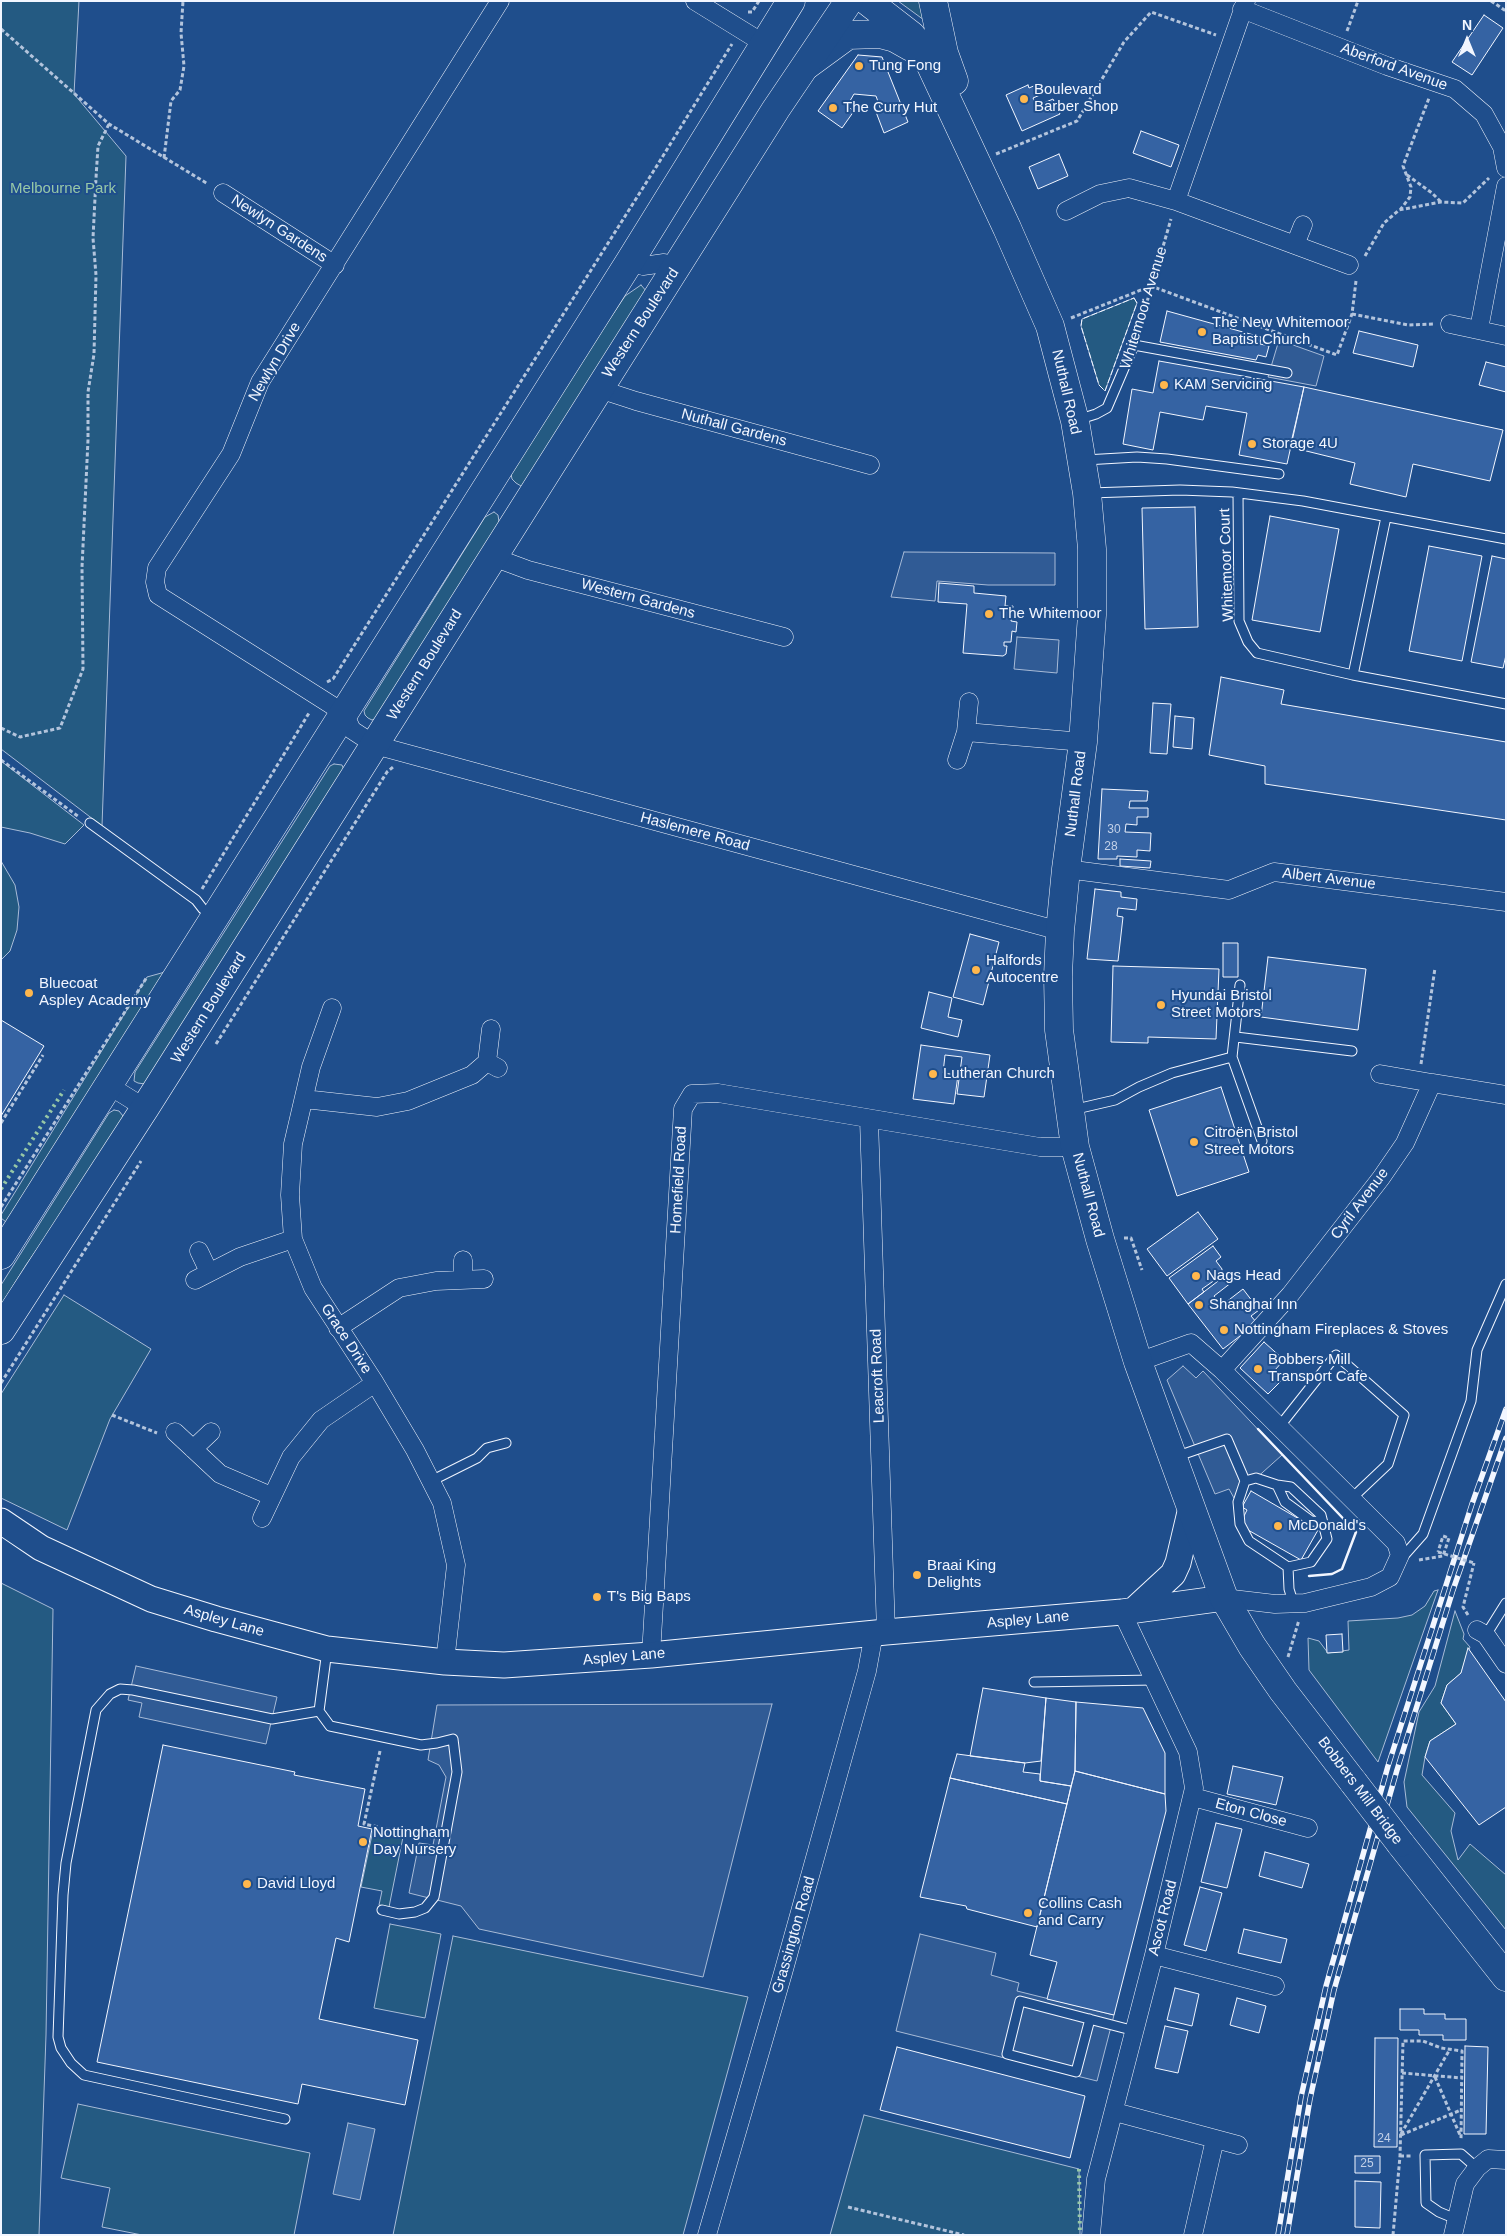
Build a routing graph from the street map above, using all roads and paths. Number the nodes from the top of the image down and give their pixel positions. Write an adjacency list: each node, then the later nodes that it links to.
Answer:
1 (183, 1): 22 (path)
2 (500, 1): 36 (street, Newlyn Drive)
3 (695, 1): 13 (street)
4 (759, 1): 13 (path)
5 (791, 1): 16 (main road)
6 (849, 1): 19 (main road, Western Boulevard)
7 (867, 1): 18 (main road, Nuthall Road)
8 (933, 1): 23 (main road, Nuthall Road)
9 (1358, 1): 17 (path)
10 (1491, 1): 12 (path)
11 (1244, 5): 15 (street); 17 (street, Aberford Avenue)
12 (1506, 12)
13 (730, 23): 16 (street); 61 (path)
14 (1, 29): 21 (path)
15 (1232, 40): 23 (path); 28 (street)
16 (763, 43): 35 (main road)
17 (1341, 48): 20 (street, Aberford Avenue)
18 (926, 55): 19 (main road); 33 (main road, Nuthall Road)
19 (802, 69): 38 (main road, Western Boulevard)
20 (1435, 82): 24 (street, Aberford Avenue); 25 (path)
21 (110, 124): 22 (path); 65 (path)
22 (164, 158): 27 (path)
23 (984, 159): 33 (main road, Nuthall Road)
24 (1505, 165): 29 (path)
25 (1406, 175): 29 (path); 30 (path)
26 (1506, 186): 43 (street)
27 (223, 193): 36 (street, Newlyn Gardens)
28 (1176, 202): 31 (street); 34 (street); 39 (path, Whitemoor Avenue)
29 (1442, 202): 30 (path)
30 (1400, 210): 37 (path)
31 (1066, 211)
32 (1303, 225): 34 (street)
33 (1007, 228): 42 (main road, Nuthall Road)
34 (1295, 245): 37 (street)
35 (630, 261): 38 (street); 52 (main road)
36 (335, 265): 61 (street, Newlyn Drive)
37 (1356, 268): 40 (path)
38 (675, 269): 47 (main road, Western Boulevard)
39 (1152, 286): 40 (path); 42 (path); 45 (path, Whitemoor Avenue)
40 (1352, 314): 41 (path)
41 (1450, 324): 43 (street)
42 (1050, 326): 48 (main road, Nuthall Road)
43 (1478, 329): 44 (street)
44 (1506, 336)
45 (1134, 345): 46 (lane); 48 (lane, Whitemoor Avenue)
46 (1287, 373)
47 (599, 389): 50 (street, Nuthall Gardens); 55 (main road, Western Boulevard)
48 (1075, 421): 49 (main road, Nuthall Road)
49 (1081, 460): 51 (lane); 53 (main road, Nuthall Road)
50 (870, 465)
51 (1279, 474)
52 (484, 490): 55 (main road); 64 (main road)
53 (1087, 493): 54 (lane, Whitemoor Court); 67 (main road, Nuthall Road)
54 (1238, 493): 56 (lane, Whitemoor Court); 60 (lane, Whitemoor Court)
55 (521, 513): 58 (main road, Western Boulevard)
56 (1386, 517): 57 (lane, Whitemoor Court); 60 (lane)
57 (1506, 540)
58 (493, 557): 59 (street, Western Gardens); 68 (main road, Western Boulevard)
59 (784, 637)
60 (1354, 675): 63 (lane, Whitemoor Court)
61 (316, 695): 64 (street, Newlyn Drive); 74 (path)
62 (969, 702): 66 (street)
63 (1506, 704)
64 (344, 713): 68 (street, Haslemere Road); 74 (main road)
65 (1, 728)
66 (966, 732): 67 (street); 70 (street)
67 (1083, 742): 72 (main road, Nuthall Road)
68 (375, 745): 75 (street, Haslemere Road); 90 (main road, Western Boulevard)
69 (1, 760): 71 (path)
70 (957, 760)
71 (90, 823): 74 (lane)
72 (1066, 869): 73 (street, Albert Avenue); 75 (main road, Nuthall Road)
73 (1506, 902)
74 (206, 908): 87 (main road)
75 (1060, 931): 91 (main road, Nuthall Road)
76 (1435, 968): 86 (path)
77 (147, 976): 96 (path)
78 (1240, 985): 81 (lane)
79 (332, 1008): 89 (street, Grace Drive)
80 (491, 1029): 89 (street)
81 (1236, 1037): 82 (lane); 84 (lane)
82 (1352, 1050)
83 (43, 1055): 93 (path)
84 (1232, 1057): 91 (lane); 94 (lane)
85 (1380, 1074): 86 (street)
86 (1426, 1082): 88 (street); 107 (street, Cyril Avenue)
87 (108, 1085): 90 (street); 99 (main road)
88 (1506, 1095)
89 (304, 1099): 97 (street, Grace Drive)
90 (145, 1108): 105 (main road, Western Boulevard)
91 (1072, 1110): 95 (main road, Nuthall Road)
92 (869, 1120): 95 (street, Homefield Road); 134 (street, Leacroft Road); 137 (street, Homefield Road)
93 (1, 1123)
94 (1262, 1141)
95 (1075, 1146): 106 (main road, Nuthall Road)
96 (1, 1207)
97 (292, 1239): 98 (street); 104 (street, Grace Drive)
98 (199, 1251)
99 (1, 1255)
100 (464, 1260): 102 (street)
101 (484, 1279): 102 (street)
102 (463, 1280): 104 (street)
103 (1506, 1284): 128 (lane)
104 (338, 1328): 108 (street, Grace Drive)
105 (1, 1330)
106 (1138, 1362): 107 (street); 115 (main road, Nuthall Road)
107 (1222, 1370): 110 (street)
108 (375, 1383): 116 (street, Grace Drive); 119 (street)
109 (112, 1415): 111 (path)
110 (1278, 1427): 120 (street); 120 (lane)
111 (176, 1432): 114 (street)
112 (211, 1432): 114 (street)
113 (506, 1443): 116 (lane)
114 (193, 1449): 119 (street)
115 (1172, 1458): 117 (lane); 121 (main road, Nuthall Road)
116 (431, 1481): 138 (street, Grace Drive)
117 (1245, 1481): 118 (lane); 129 (lane)
118 (1276, 1485): 124 (lane); 124 (lane)
119 (271, 1496): 122 (street)
120 (1352, 1499): 128 (street)
121 (1190, 1508): 130 (main road, Nuthall Road); 133 (main road)
122 (262, 1518)
123 (1, 1521): 126 (main road, Aspley Lane)
124 (1323, 1522): 129 (lane)
125 (1, 1541): 126 (main road, Aspley Lane)
126 (41, 1548): 136 (main road, Aspley Lane)
127 (1443, 1556): 135 (path, bridge)
128 (1396, 1564): 131 (street)
129 (1288, 1567): 131 (lane)
130 (1224, 1598): 131 (street); 133 (main road, Aspley Lane); 142 (main road, Bobbers Mill Bridge)
131 (1299, 1602): 142 (path)
132 (1506, 1604): 135 (lane)
133 (1128, 1611): 134 (main road, Aspley Lane); 140 (street, Ascot Road)
134 (880, 1632): 137 (main road, Aspley Lane); 171 (street, Grassington Road)
135 (1482, 1632): 139 (street)
136 (328, 1649): 138 (main road, Aspley Lane); 143 (lane)
137 (651, 1655): 138 (main road, Aspley Lane)
138 (446, 1662)
139 (1506, 1664)
140 (1154, 1680): 141 (lane); 145 (street, Ascot Road)
141 (1034, 1682)
142 (1283, 1691): 150 (main road, Bobbers Mill Bridge, bridge)
143 (320, 1711): 144 (lane); 161 (lane)
144 (383, 1738): 147 (path); 147 (lane)
145 (1193, 1797): 146 (street, Eton Close); 149 (street, Ascot Road)
146 (1308, 1828)
147 (444, 1841): 148 (lane)
148 (382, 1910)
149 (1154, 1955): 151 (street); 153 (street, Ascot Road)
150 (1506, 1977)
151 (1275, 1986)
152 (1090, 2019): 152 (lane); 153 (lane)
153 (1135, 2031): 159 (street, Ascot Road)
154 (1450, 2049): 155 (path); 156 (path); 157 (path)
155 (1402, 2073): 156 (path); 162 (path)
156 (1434, 2076): 157 (path); 160 (path); 162 (path)
157 (1462, 2078): 158 (path)
158 (1461, 2110): 160 (path); 163 (path)
159 (1115, 2112): 164 (street); 173 (street, Ascot Road)
160 (1451, 2114): 162 (path); 163 (path)
161 (285, 2119)
162 (1400, 2135): 175 (path)
163 (1461, 2138): 166 (path)
164 (1216, 2139): 165 (street); 174 (street)
165 (1238, 2145)
166 (1461, 2154): 168 (lane); 170 (lane)
167 (1506, 2160): 168 (street)
168 (1477, 2168): 170 (street)
169 (848, 2207): 172 (path)
170 (1455, 2227)
171 (707, 2235)
172 (964, 2235)
173 (1091, 2235)
174 (1193, 2235)
175 (1393, 2235)

